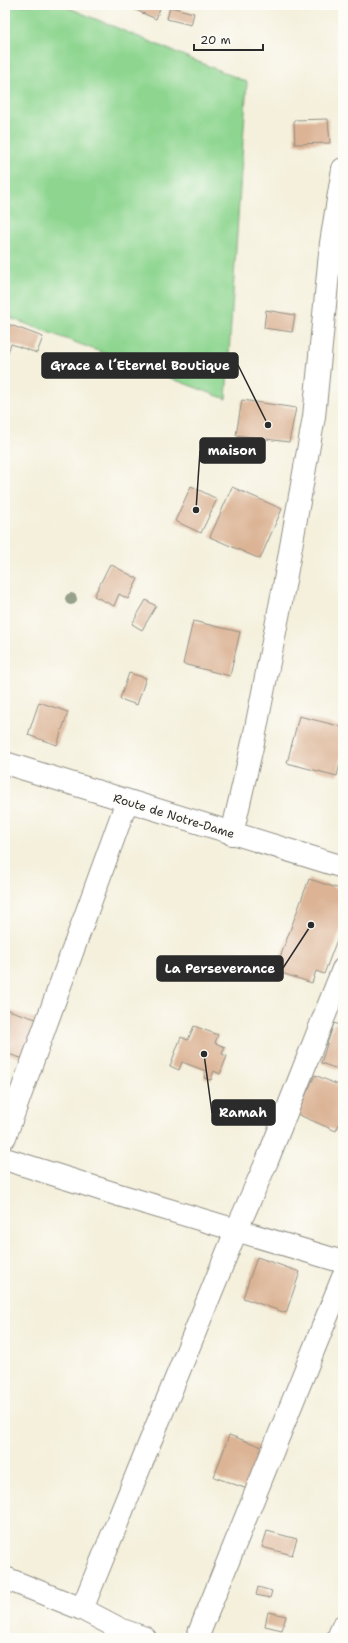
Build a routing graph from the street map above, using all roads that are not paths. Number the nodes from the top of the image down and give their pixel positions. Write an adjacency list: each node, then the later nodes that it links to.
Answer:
1 (343, 169): 2 (street)
2 (337, 244): 5 (street)
3 (5, 763): 4 (street, Route de Notre-Dame)
4 (127, 801): 5 (street, Route de Notre-Dame); 8 (street)
5 (232, 834): 6 (street, Route de Notre-Dame)
6 (343, 867)
7 (343, 969): 10 (street)
8 (5, 1137)
9 (5, 1158): 10 (street)
10 (236, 1231): 11 (street); 14 (street)
11 (343, 1262)
12 (343, 1277): 18 (street)
13 (5, 1578): 14 (street)
14 (82, 1609): 16 (street)
15 (343, 1626): 19 (street)
16 (121, 1634): 17 (street)
17 (144, 1638)
18 (197, 1638)
19 (338, 1638)

